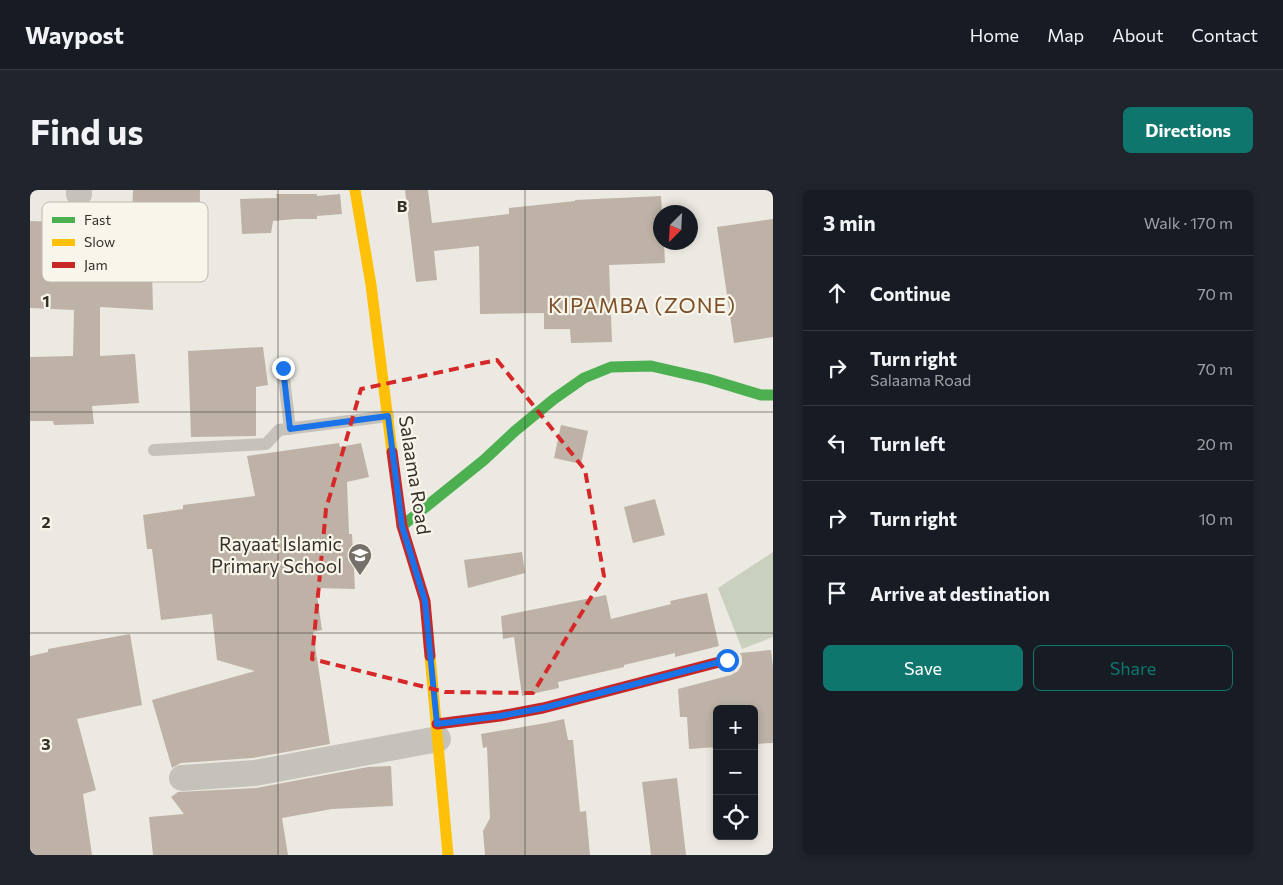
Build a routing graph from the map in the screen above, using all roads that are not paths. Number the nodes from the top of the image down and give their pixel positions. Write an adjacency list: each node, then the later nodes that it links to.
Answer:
1 (355, 190): 4 (street, Salaama Road)
2 (283, 368): 5 (lane)
3 (773, 395): 7 (street)
4 (388, 416): 5 (lane); 7 (street, Salaama Road)
5 (290, 429): 6 (lane)
6 (154, 450)
7 (402, 526): 9 (street, Salaama Road)
8 (727, 660): 9 (street)
9 (437, 732): 10 (street); 11 (street, Salaama Road)
10 (182, 778)
11 (448, 855)

